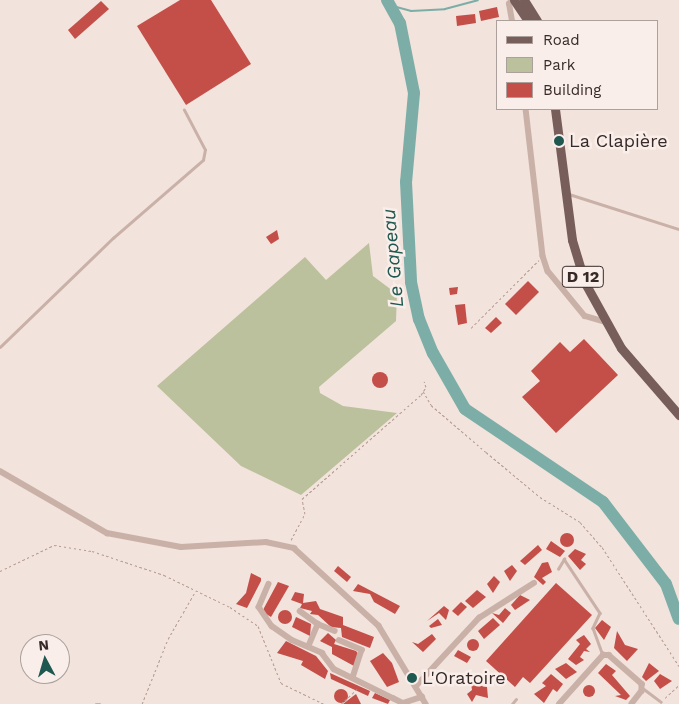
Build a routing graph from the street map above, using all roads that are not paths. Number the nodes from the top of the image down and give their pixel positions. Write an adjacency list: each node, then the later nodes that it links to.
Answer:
1 (513, 0): 3 (street); 4 (main road)
2 (524, 0): 5 (main road)
3 (512, 20)
4 (527, 20)
5 (536, 20)
6 (184, 110): 12 (lane)
7 (526, 110): 11 (street)
8 (555, 110): 9 (main road, D 12)
9 (565, 194): 10 (lane); 11 (main road, D 12)
10 (679, 229)
11 (603, 321): 13 (main road, D 12)
12 (0, 347)
13 (679, 415)
14 (0, 471): 25 (street)
15 (558, 569): 23 (lane)
16 (534, 583): 25 (street)
17 (269, 584): 22 (street)
18 (300, 611): 19 (street)
19 (318, 624): 20 (street); 22 (street)
20 (335, 631)
21 (339, 640): 24 (street)
22 (308, 647): 24 (street)
23 (603, 655): 26 (street); 34 (street)
24 (353, 678): 27 (street)
25 (416, 686): 27 (street)
26 (643, 688): 29 (lane); 35 (street)
27 (422, 696): 32 (street)
28 (516, 699): 33 (lane)
29 (661, 702)
30 (96, 704): 31 (lane)
31 (100, 704)
32 (426, 704)
33 (512, 704)
34 (559, 704)
35 (632, 704)

